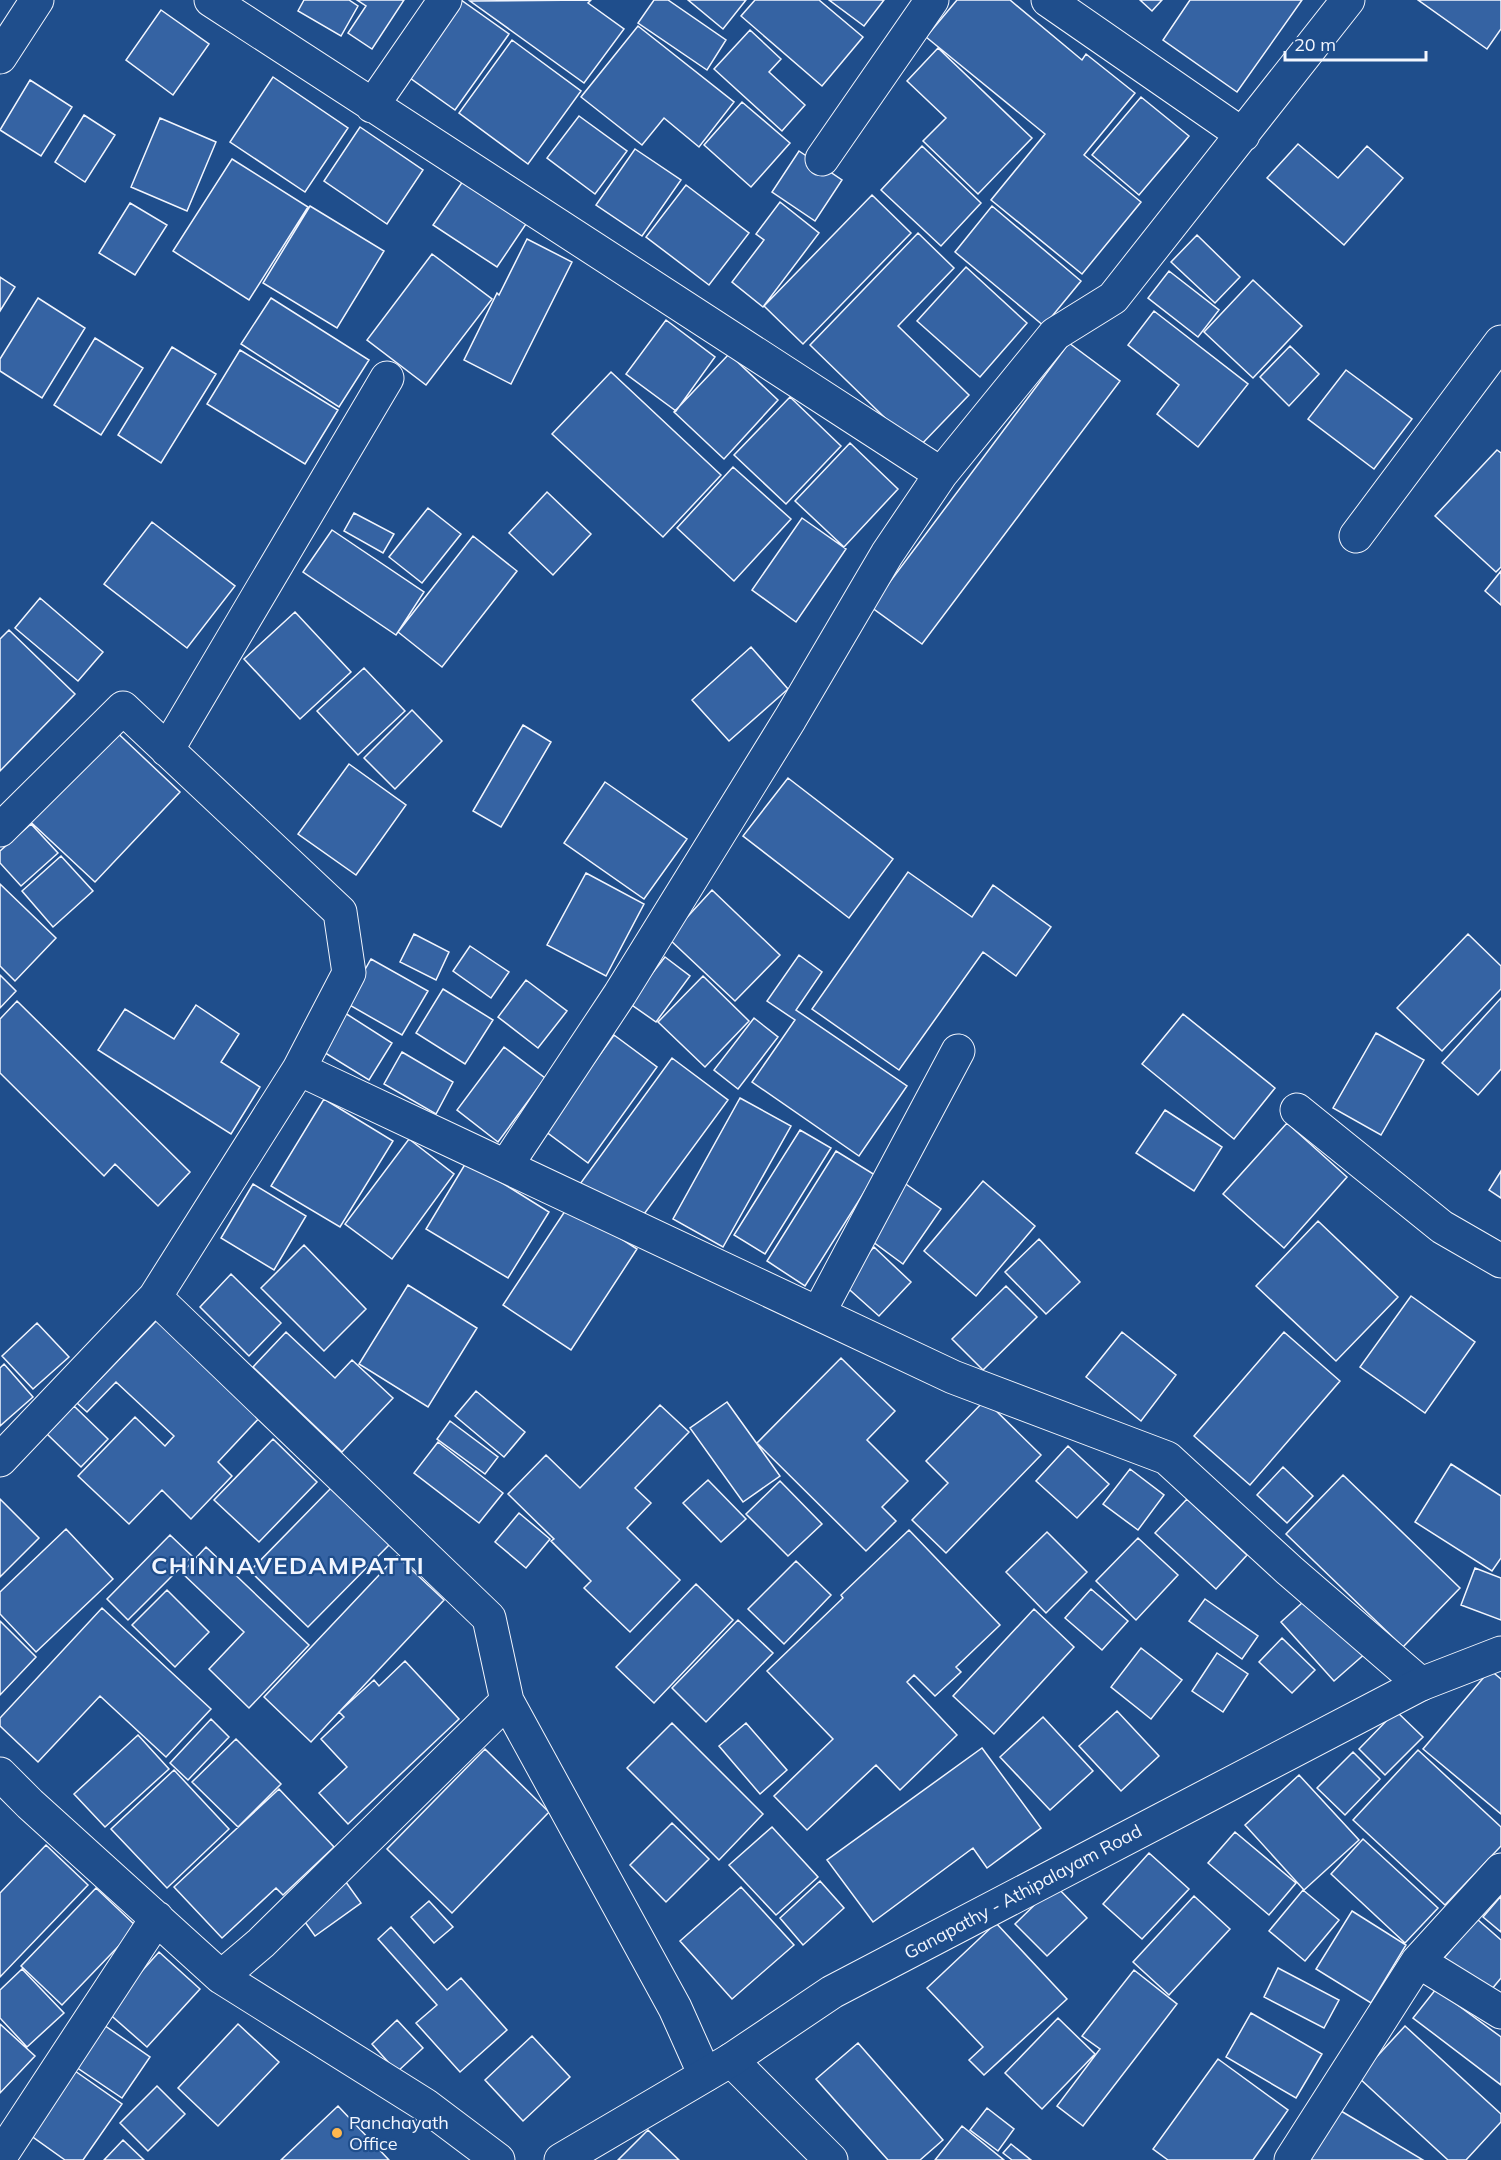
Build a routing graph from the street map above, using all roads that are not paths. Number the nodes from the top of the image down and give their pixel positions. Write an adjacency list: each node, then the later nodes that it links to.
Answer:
1 (37, 0): 7 (street)
2 (211, 0): 8 (street)
3 (445, 0): 8 (street)
4 (932, 0): 10 (street)
5 (1048, 0): 9 (street)
6 (1348, 0): 9 (street)
7 (0, 57)
8 (372, 106): 13 (street)
9 (1243, 135): 13 (street)
10 (822, 159)
11 (1501, 342): 14 (street)
12 (387, 378): 15 (street)
13 (941, 474): 20 (street)
14 (1356, 536)
15 (167, 750): 16 (street); 18 (street)
16 (0, 830)
17 (958, 1051): 23 (street)
18 (299, 1069): 20 (street); 22 (street)
19 (1297, 1110): 21 (street)
20 (506, 1166): 23 (street)
21 (1501, 1261)
22 (155, 1297): 24 (street); 27 (street)
23 (819, 1312): 26 (street)
24 (0, 1460)
25 (1499, 1656): 26 (street, Ganapathy - Athipalayam Road)
26 (1420, 1684): 34 (street, Ganapathy - Athipalayam Road)
27 (507, 1701): 32 (street); 34 (street)
28 (0, 1774): 30 (street)
29 (1501, 1870): 31 (street)
30 (157, 1918): 32 (street); 35 (street)
31 (1418, 1961): 33 (street); 39 (street)
32 (221, 1977): 36 (street)
33 (1501, 2012)
34 (718, 2067): 37 (street, Ganapathy - Athipalayam Road); 38 (street)
35 (0, 2157)
36 (498, 2160)
37 (561, 2160)
38 (831, 2160)
39 (1291, 2160)

